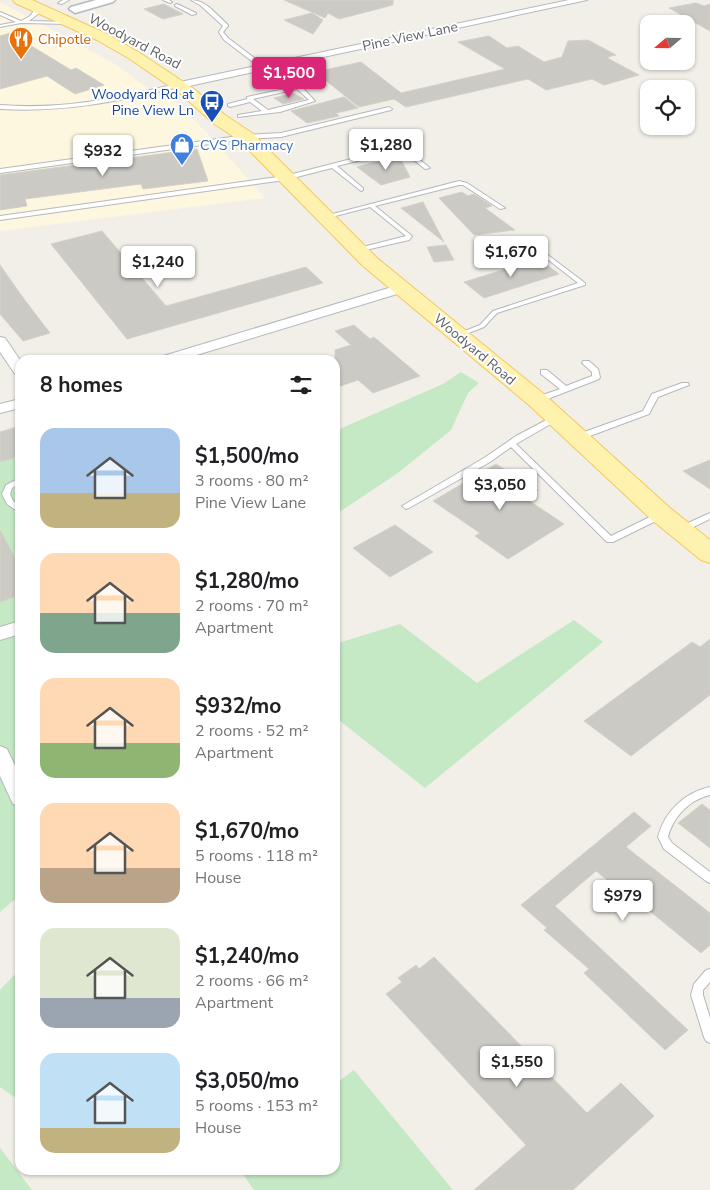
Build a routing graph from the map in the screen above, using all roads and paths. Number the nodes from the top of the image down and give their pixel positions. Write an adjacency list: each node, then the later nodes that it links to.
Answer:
1 (20, 0): 8 (main road, Woodyard Road)
2 (24, 0): 7 (main road)
3 (109, 0): 7 (street)
4 (193, 0): 14 (lane)
5 (582, 0): 14 (street, Pine View Lane)
6 (176, 6): 10 (lane)
7 (66, 7): 8 (main road, Woodyard Road); 11 (lane); 13 (main road, Woodyard Road); 17 (main road, Woodyard Road)
8 (39, 8): 11 (lane)
9 (0, 13): 11 (lane)
10 (194, 14)
11 (20, 22): 12 (lane)
12 (0, 26)
13 (114, 27)
14 (268, 66): 16 (street, Pine View Lane); 18 (lane)
15 (188, 70): 16 (main road, Woodyard Road)
16 (202, 80): 17 (street, Pine View Lane); 23 (main road, Woodyard Road)
17 (180, 85): 20 (lane); 23 (main road, Woodyard Road)
18 (298, 87): 19 (lane); 22 (lane)
19 (249, 98): 22 (lane); 23 (lane)
20 (0, 107)
21 (389, 109): 24 (lane)
22 (266, 112): 23 (lane)
23 (239, 119): 24 (lane); 27 (lane); 28 (main road, Woodyard Road)
24 (288, 132)
25 (332, 165): 26 (lane); 28 (lane); 29 (lane)
26 (427, 168)
27 (0, 171)
28 (285, 178): 32 (main road, Woodyard Road); 33 (lane)
29 (361, 189)
30 (372, 206): 31 (lane); 32 (lane); 34 (lane)
31 (502, 208)
32 (324, 217): 34 (main road, Woodyard Road)
33 (0, 218)
34 (356, 250): 36 (main road, Woodyard Road)
35 (548, 257): 37 (lane)
36 (402, 288): 37 (main road, Woodyard Road); 39 (street)
37 (459, 335): 46 (main road, Woodyard Road)
38 (0, 341): 40 (street)
39 (181, 355)
40 (5, 357): 42 (street)
41 (586, 363): 45 (lane)
42 (15, 366)
43 (544, 372): 45 (lane)
44 (685, 385): 50 (lane)
45 (565, 389): 46 (lane)
46 (537, 400): 49 (main road, Woodyard Road)
47 (15, 404): 48 (street)
48 (0, 409)
49 (557, 418): 50 (main road, Woodyard Road); 51 (lane)
50 (576, 438): 55 (main road, Woodyard Road)
51 (511, 443): 53 (lane); 55 (lane)
52 (15, 482): 54 (lane)
53 (406, 506)
54 (15, 507)
55 (661, 514): 57 (main road, Woodyard Road)
56 (710, 516): 57 (lane)
57 (680, 530): 58 (main road, Woodyard Road)
58 (710, 554)
59 (15, 629): 60 (street)
60 (0, 634)
61 (0, 754): 63 (street)
62 (710, 792): 64 (lane)
63 (12, 794)
64 (710, 878)
65 (710, 974): 66 (lane)
66 (710, 1037)

